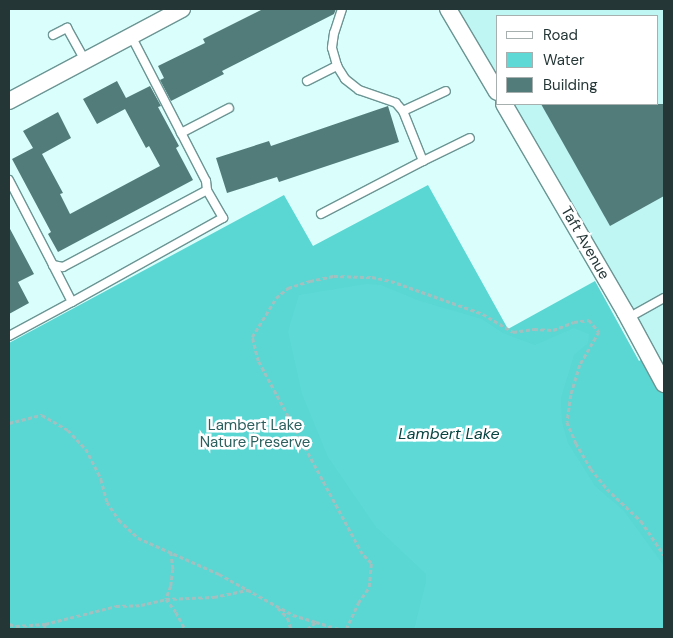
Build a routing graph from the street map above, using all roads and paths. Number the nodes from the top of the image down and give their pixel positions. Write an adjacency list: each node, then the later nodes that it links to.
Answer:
1 (182, 9): 5 (street)
2 (342, 9): 7 (lane)
3 (448, 9): 9 (street)
4 (53, 35): 6 (lane)
5 (131, 36): 6 (street); 15 (lane)
6 (85, 61): 11 (street)
7 (337, 66): 8 (lane); 14 (lane)
8 (307, 81)
9 (496, 90)
10 (446, 91): 14 (lane)
11 (9, 101)
12 (505, 105): 24 (street, Taft Avenue)
13 (229, 108): 15 (lane)
14 (403, 111): 17 (lane)
15 (181, 133): 19 (lane)
16 (470, 138): 17 (lane)
17 (423, 161): 20 (lane)
18 (9, 180): 21 (lane)
19 (208, 190): 21 (lane); 23 (lane)
20 (321, 214)
21 (52, 265): 23 (lane)
22 (664, 298): 24 (lane)
23 (72, 302): 25 (lane)
24 (628, 318): 26 (street, Taft Avenue)
25 (9, 336)
26 (664, 384)
27 (9, 423): 28 (path)
28 (171, 552): 30 (path); 31 (path)
29 (664, 555): 41 (path)
30 (249, 589): 31 (path); 32 (path)
31 (166, 599): 35 (path); 37 (path)
32 (276, 605): 33 (path); 38 (path)
33 (316, 622): 39 (path); 40 (path)
34 (9, 624): 35 (path)
35 (45, 624): 36 (path)
36 (45, 629)
37 (185, 629)
38 (291, 629)
39 (307, 629)
40 (339, 629)
41 (346, 629)

